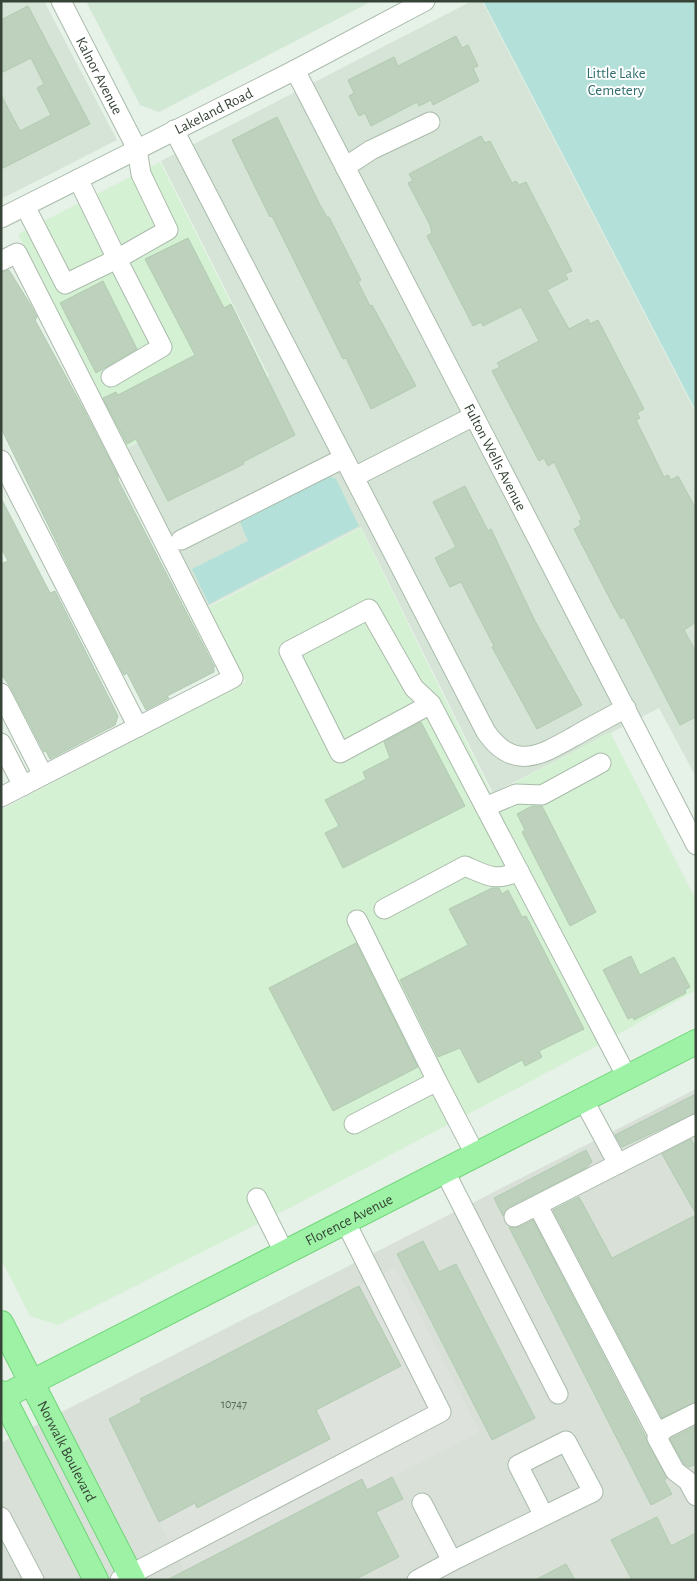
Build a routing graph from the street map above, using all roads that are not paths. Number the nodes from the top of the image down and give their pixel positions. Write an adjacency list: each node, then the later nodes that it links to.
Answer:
1 (61, 1): 6 (street, Kalnor Avenue)
2 (425, 1): 3 (street, Lakeland Road)
3 (295, 70): 5 (street, Lakeland Road); 7 (street, Fulton Wells Avenue)
4 (430, 122): 7 (street)
5 (174, 130): 6 (street, Lakeland Road); 15 (street)
6 (137, 149): 8 (street, Lakeland Road); 11 (street, Kalnor Avenue)
7 (345, 167): 14 (street, Fulton Wells Avenue)
8 (78, 179): 9 (street, Lakeland Road); 11 (street)
9 (25, 206): 10 (street, Lakeland Road); 11 (street)
10 (1, 218)
11 (117, 259): 13 (street)
12 (1, 261): 22 (street)
13 (111, 377)
14 (474, 416): 17 (street); 21 (street, Fulton Wells Avenue)
15 (344, 458): 17 (street); 18 (street)
16 (1, 460): 22 (street)
17 (354, 477): 21 (street)
18 (181, 540)
19 (1, 693): 25 (street)
20 (431, 704): 20 (street); 28 (street)
21 (626, 708): 29 (street, Fulton Wells Avenue)
22 (138, 727): 25 (street)
23 (1, 743): 26 (street)
24 (601, 763): 28 (street)
25 (43, 775): 26 (street)
26 (23, 786): 27 (street)
27 (1, 797)
28 (486, 808): 30 (street)
29 (696, 845)
30 (519, 871): 31 (street); 34 (street)
31 (384, 910)
32 (357, 920): 35 (street)
33 (696, 1042): 34 (main road, Florence Avenue)
34 (627, 1077): 36 (main road, Florence Avenue)
35 (437, 1081): 37 (street); 39 (street)
36 (583, 1099): 39 (main road, Florence Avenue); 40 (street)
37 (354, 1124)
38 (696, 1124): 40 (street)
39 (476, 1154): 41 (main road, Florence Avenue)
40 (618, 1164): 43 (street)
41 (444, 1170): 45 (main road, Florence Avenue); 49 (street)
42 (258, 1198): 46 (street)
43 (538, 1206): 44 (street); 52 (street)
44 (514, 1218)
45 (345, 1221): 46 (main road, Florence Avenue); 58 (street)
46 (284, 1252): 48 (main road, Florence Avenue)
47 (1, 1322): 48 (main road, Norwalk Boulevard)
48 (33, 1384): 50 (main road, Florence Avenue); 58 (main road, Norwalk Boulevard)
49 (558, 1394)
50 (2, 1398): 60 (main road)
51 (696, 1413): 52 (street)
52 (664, 1430): 53 (street)
53 (696, 1496)
54 (422, 1503): 57 (street)
55 (544, 1516): 57 (street)
56 (1, 1517): 59 (street)
57 (452, 1561): 61 (street)
58 (127, 1578)
59 (34, 1580)
60 (96, 1580)
61 (417, 1580)

